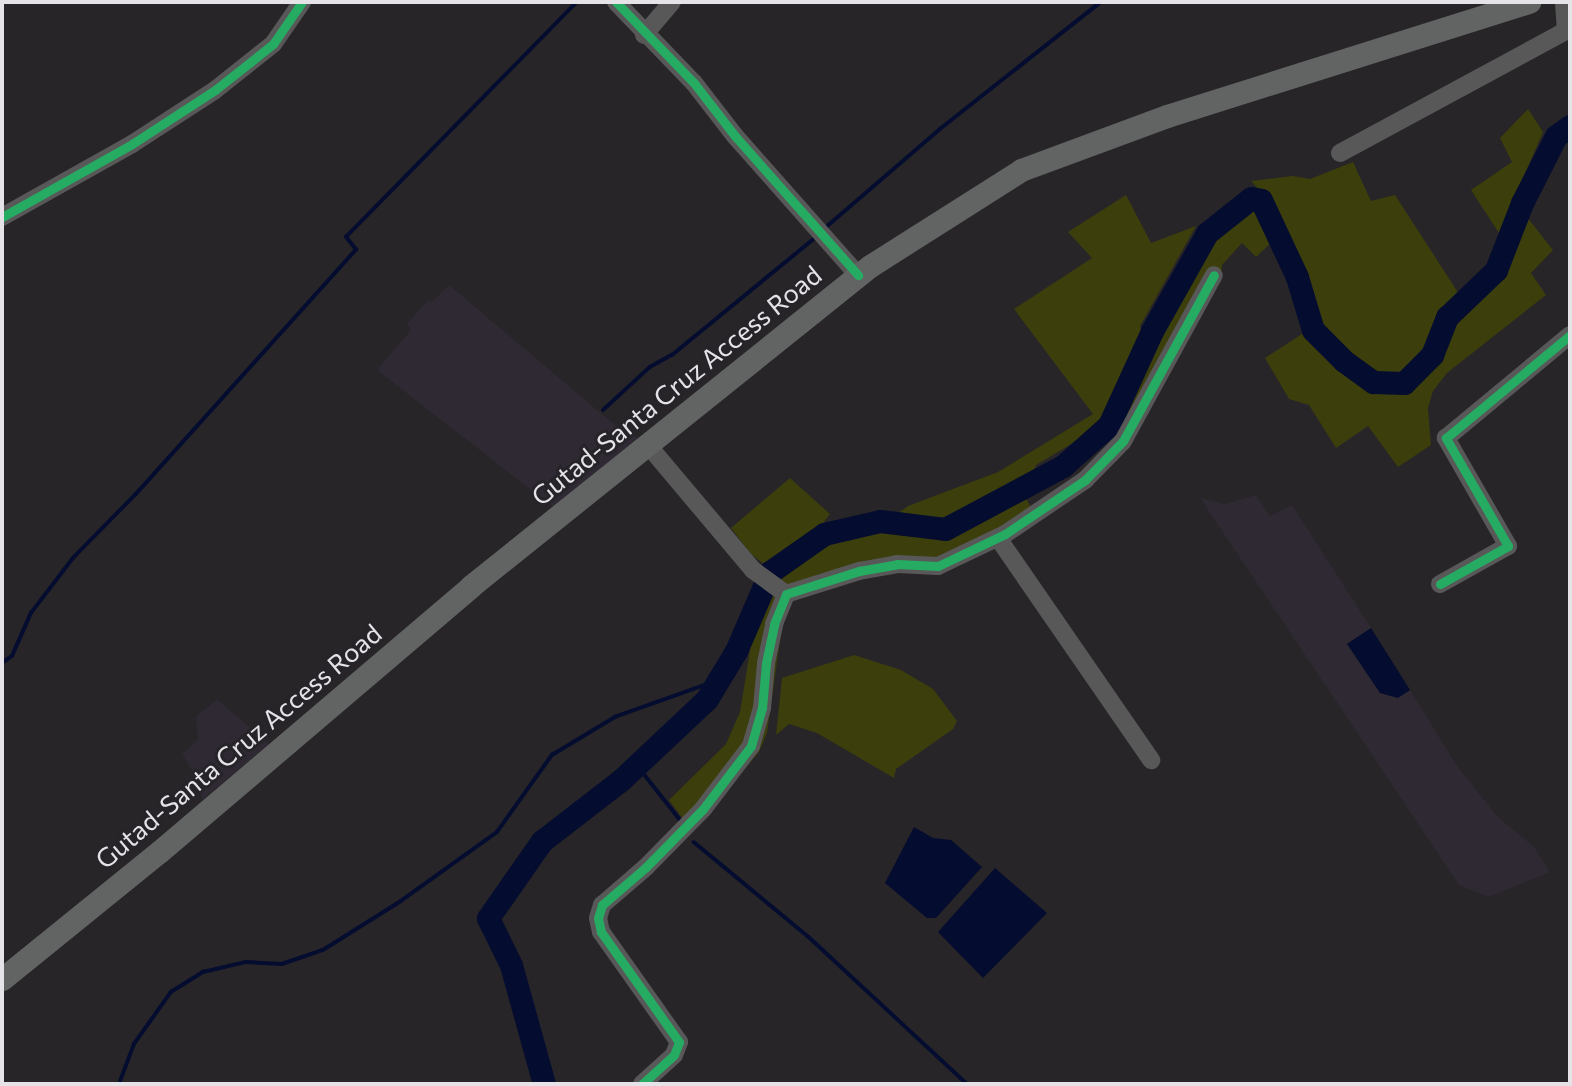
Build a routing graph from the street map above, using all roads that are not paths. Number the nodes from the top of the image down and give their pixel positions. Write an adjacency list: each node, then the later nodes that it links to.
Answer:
1 (302, 2): 8 (street)
2 (616, 2): 6 (street)
3 (672, 2): 6 (street)
4 (1529, 2): 9 (main road, Gutad-Santa Cruz Access Road)
5 (1564, 2): 7 (street)
6 (645, 33): 9 (street)
7 (1340, 153)
8 (2, 218)
9 (858, 275): 12 (main road, Gutad-Santa Cruz Access Road)
10 (1214, 275): 13 (street)
11 (1570, 335): 14 (street)
12 (647, 444): 15 (street); 17 (main road, Gutad-Santa Cruz Access Road)
13 (998, 538): 15 (street); 16 (street)
14 (1440, 584)
15 (780, 589): 18 (street)
16 (1152, 760)
17 (2, 979)
18 (642, 1084)

